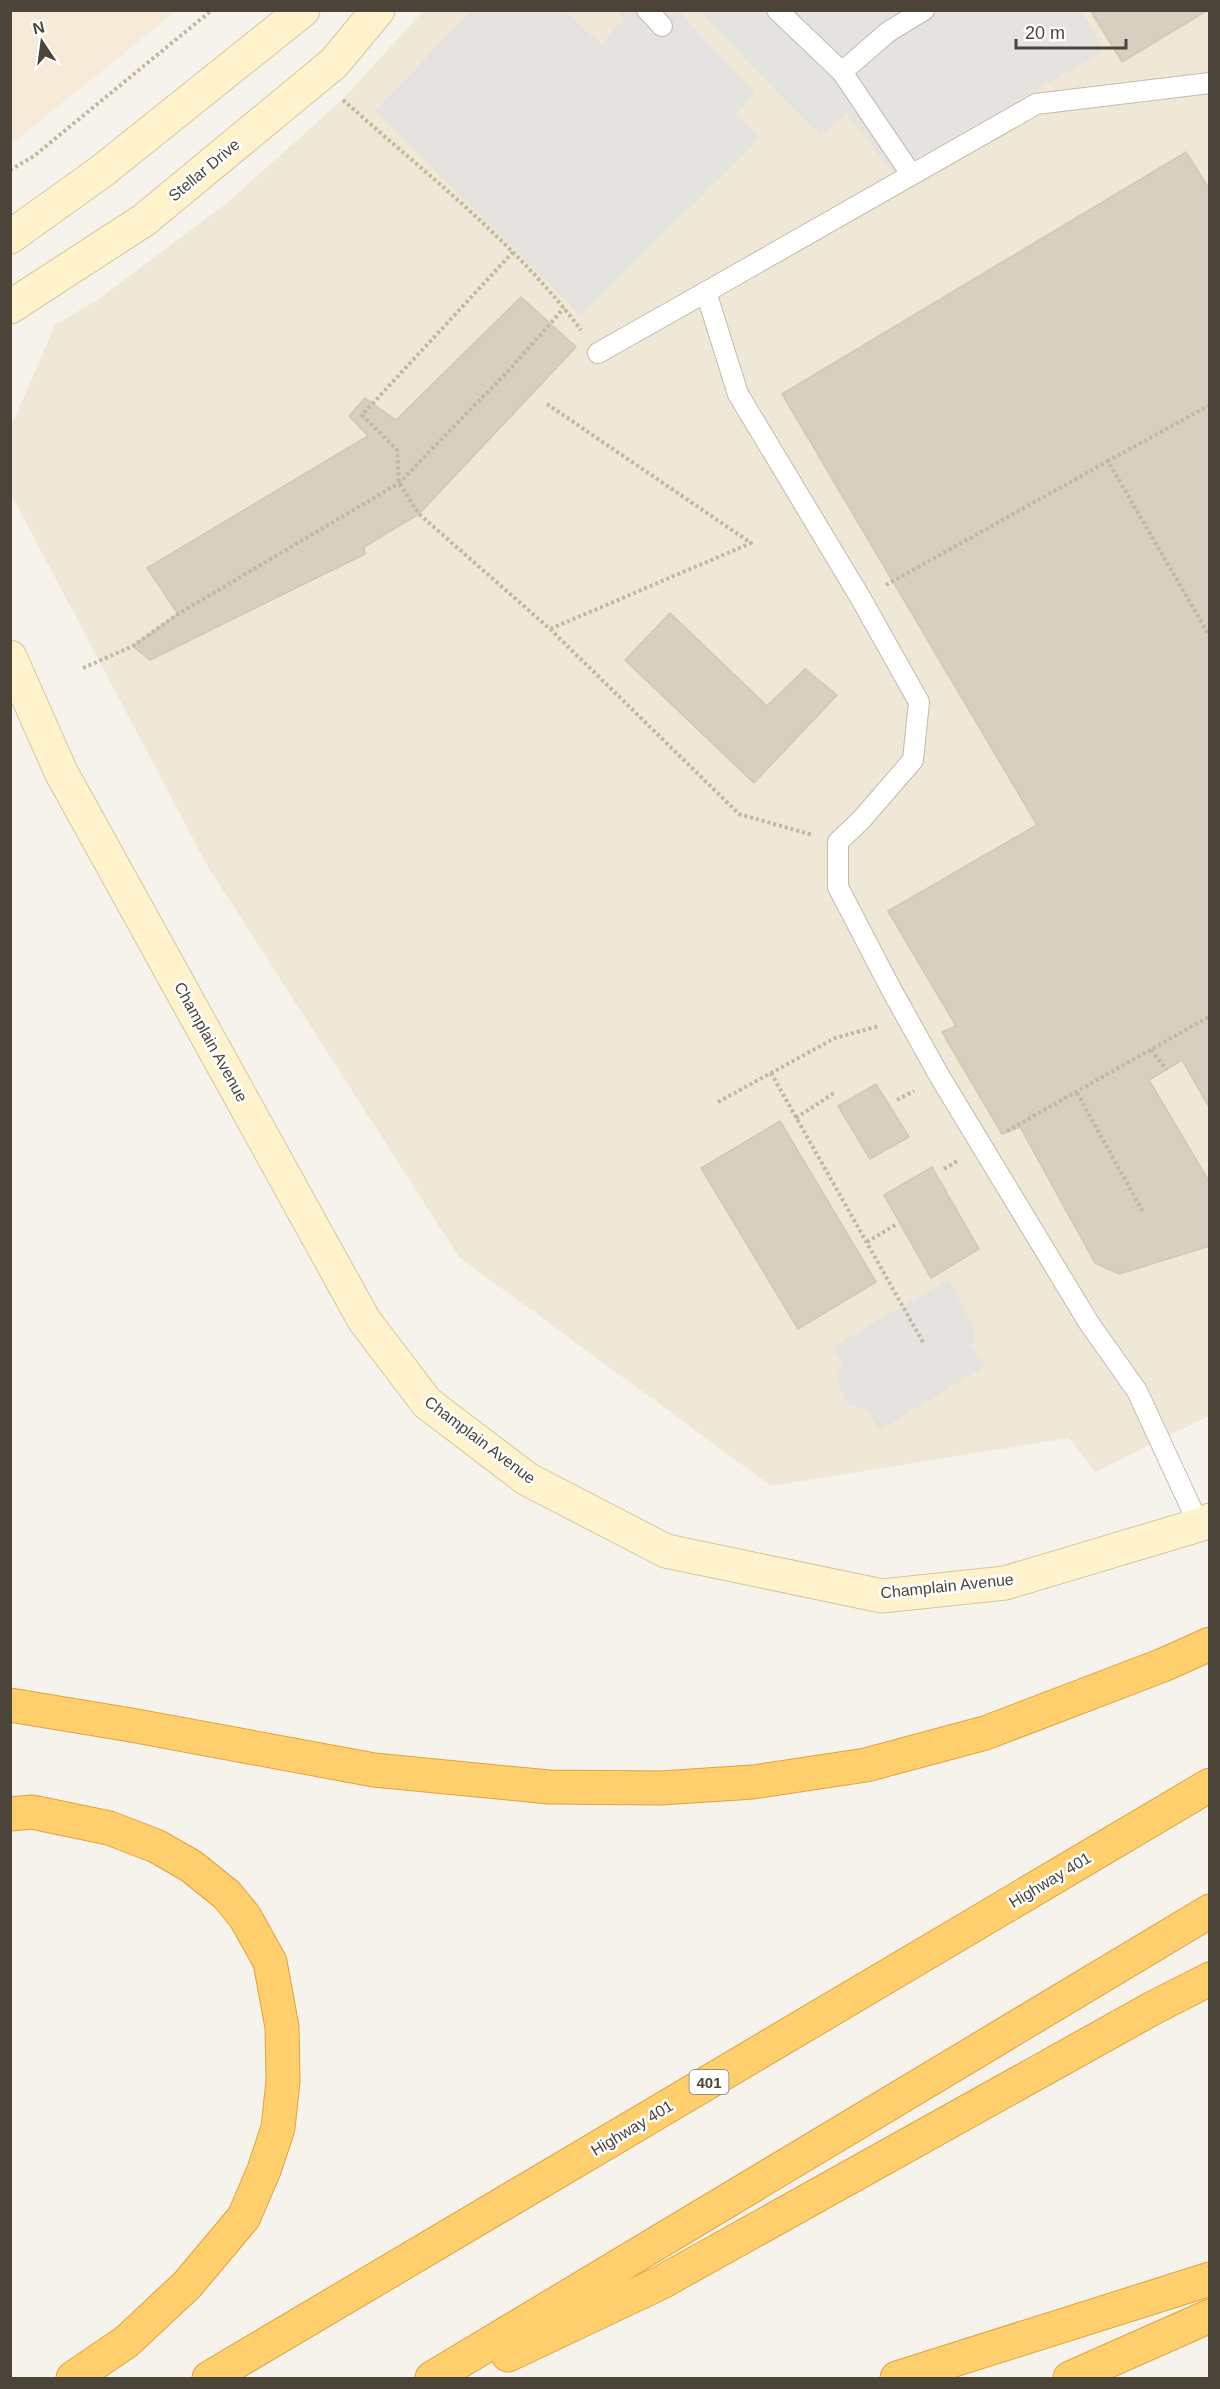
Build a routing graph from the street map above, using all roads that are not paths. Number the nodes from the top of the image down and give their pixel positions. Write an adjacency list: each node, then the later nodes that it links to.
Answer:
1 (303, 10): 10 (main road)
2 (378, 10): 12 (main road, Stellar Drive)
3 (647, 10): 6 (lane)
4 (777, 10): 7 (lane)
5 (924, 10): 7 (lane)
6 (662, 26)
7 (842, 72): 9 (lane)
8 (1209, 83): 9 (lane)
9 (911, 174): 11 (lane)
10 (10, 237)
11 (706, 292): 13 (lane); 15 (lane)
12 (10, 307)
13 (598, 353)
14 (10, 657): 15 (main road, Champlain Avenue)
15 (1204, 1522)
16 (1209, 1644): 17 (highway)
17 (10, 1705)
18 (1209, 1785): 25 (highway, Highway 401 / 401)
19 (10, 1814): 24 (highway)
20 (1209, 1911): 26 (highway)
21 (1209, 1979): 27 (highway)
22 (1209, 2279): 28 (highway)
23 (1209, 2316): 29 (highway)
24 (73, 2379)
25 (209, 2379)
26 (432, 2379)
27 (458, 2379)
28 (897, 2379)
29 (1070, 2379)

